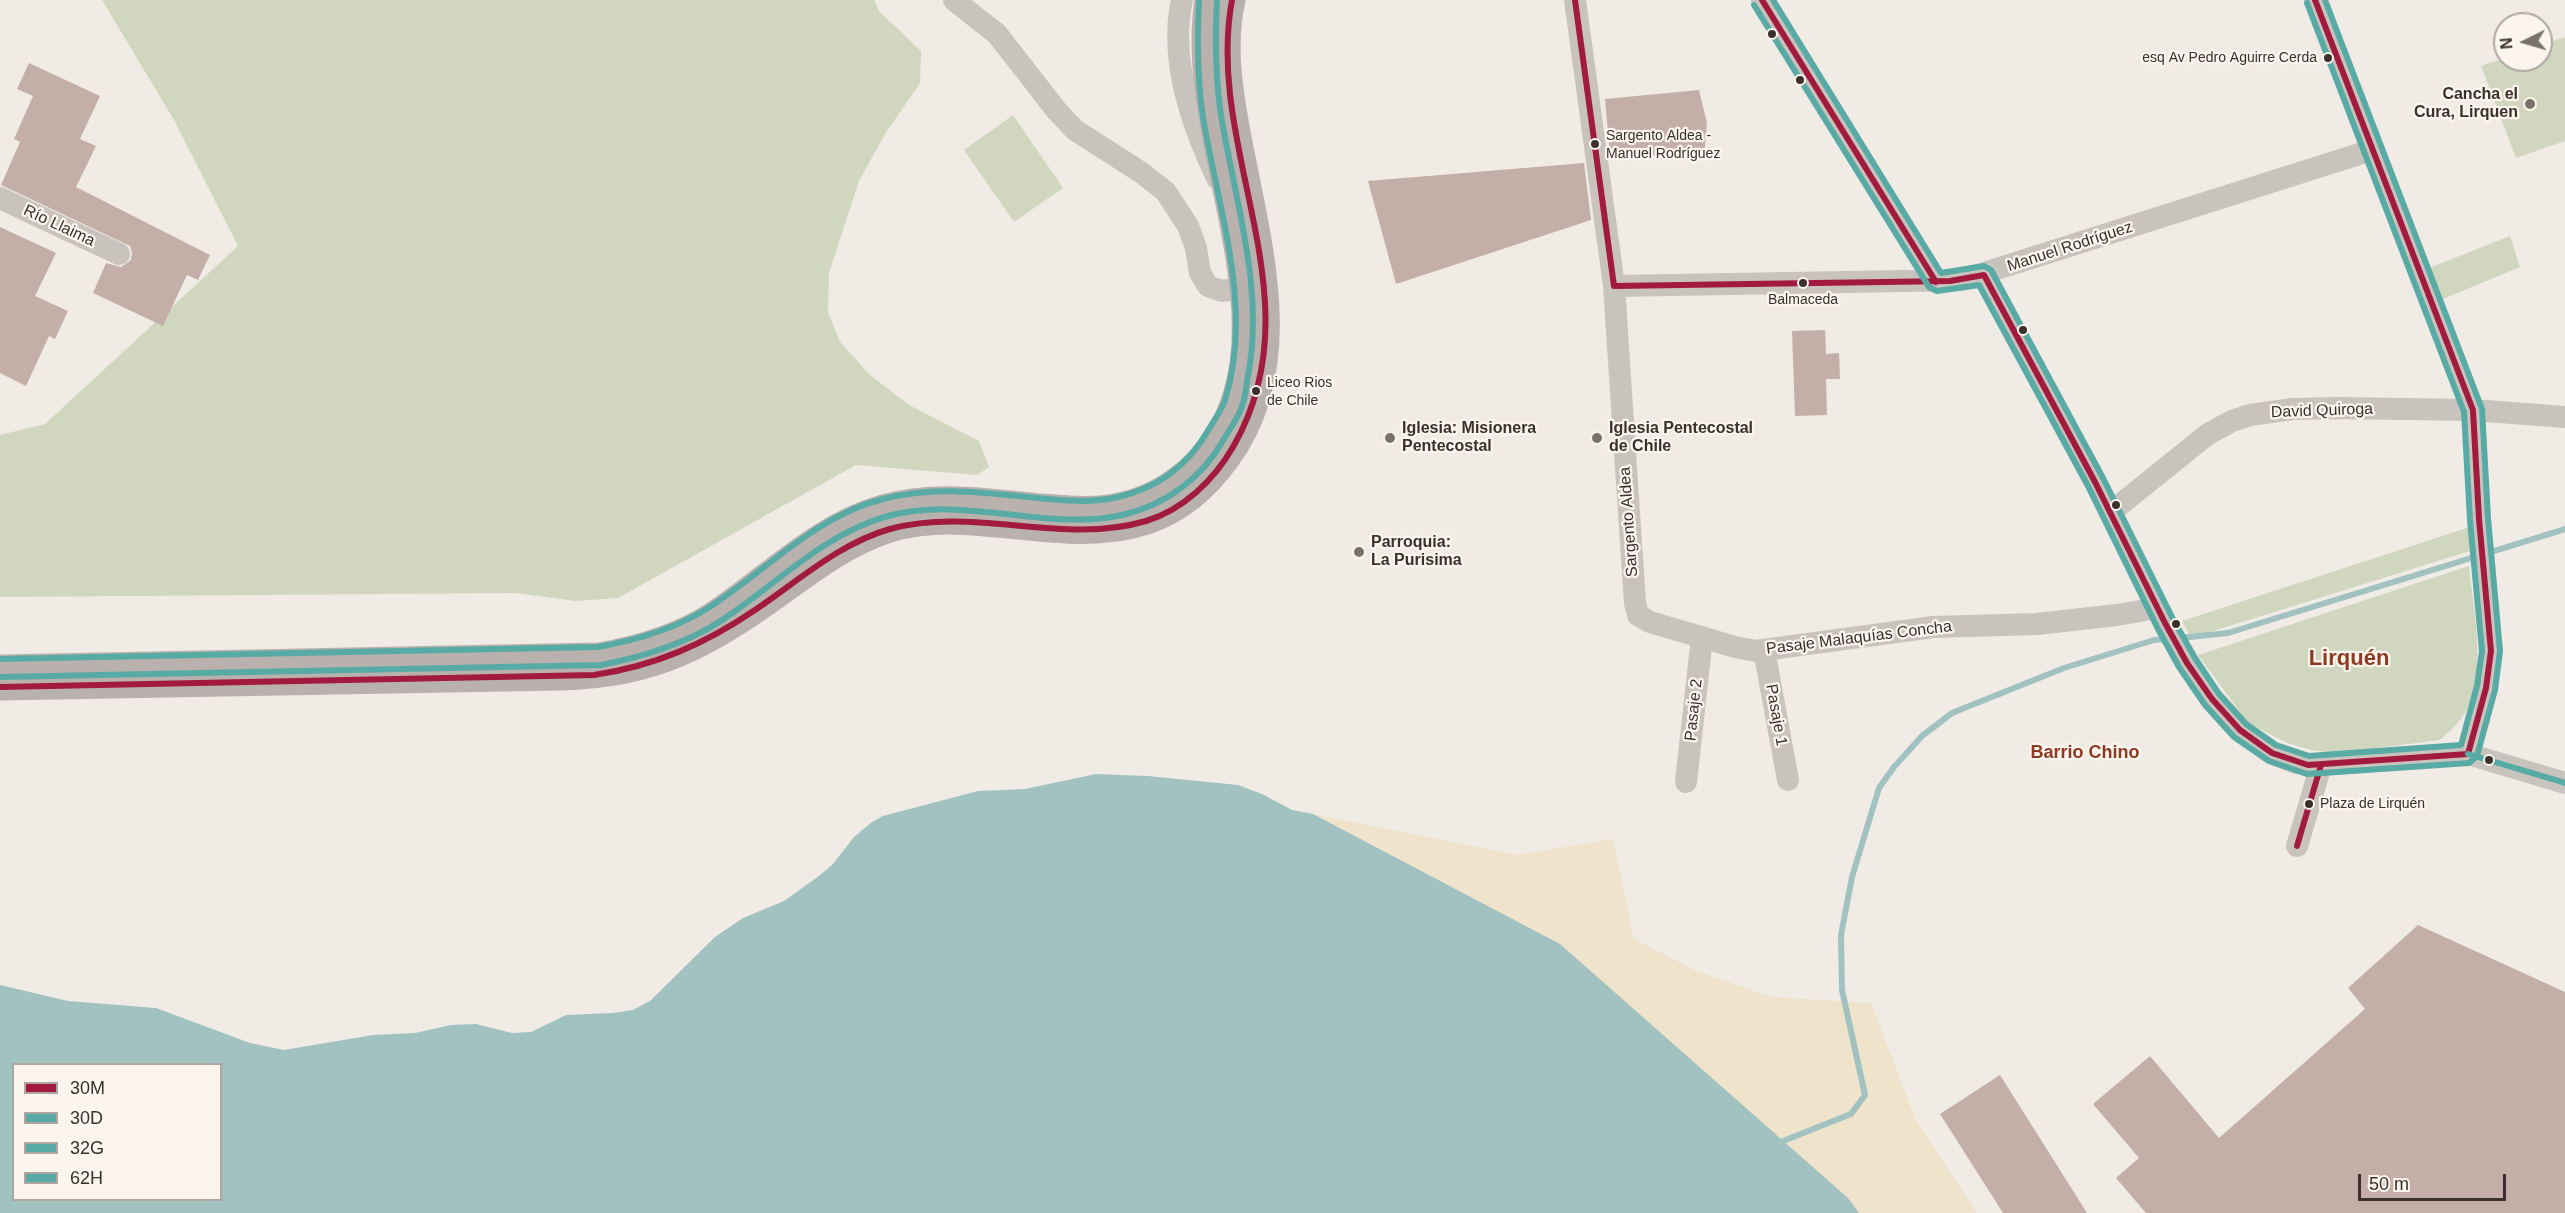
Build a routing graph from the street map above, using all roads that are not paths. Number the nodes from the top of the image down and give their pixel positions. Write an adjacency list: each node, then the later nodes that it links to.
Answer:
1 (954, 0): 15 (street)
2 (1182, 0): 10 (street)
3 (1208, 0): 10 (main road)
4 (1232, 0): 15 (main road)
5 (1575, 0): 14 (street, Sargento Aldea)
6 (1762, 0): 13 (street)
7 (2315, 0): 8 (street)
8 (2372, 150): 12 (street, Manuel Rodríguez); 16 (street)
9 (0, 198): 11 (street, Río Llaima)
10 (1227, 199): 15 (main road)
11 (119, 254)
12 (1984, 275): 13 (street, Manuel Rodríguez); 18 (street)
13 (1936, 282): 14 (street, Manuel Rodríguez)
14 (1614, 286): 19 (street, Sargento Aldea)
15 (1253, 287): 23 (main road); 24 (main road)
16 (2473, 410): 17 (street, David Quiroga); 18 (street, David Quiroga); 25 (street)
17 (2565, 417)
18 (2111, 512): 20 (street)
19 (1638, 615): 21 (street, Pasaje Malaquías Concha)
20 (2161, 617): 22 (street, Pasaje Malaquías Concha); 26 (street)
21 (1702, 638): 22 (street, Pasaje Malaquías Concha); 28 (street, Pasaje 2)
22 (1764, 650): 27 (street, Pasaje 1)
23 (0, 668)
24 (0, 687)
25 (2468, 754): 26 (street); 29 (street)
26 (2321, 765): 30 (street)
27 (1788, 780)
28 (1686, 782)
29 (2565, 783)
30 (2297, 846)

